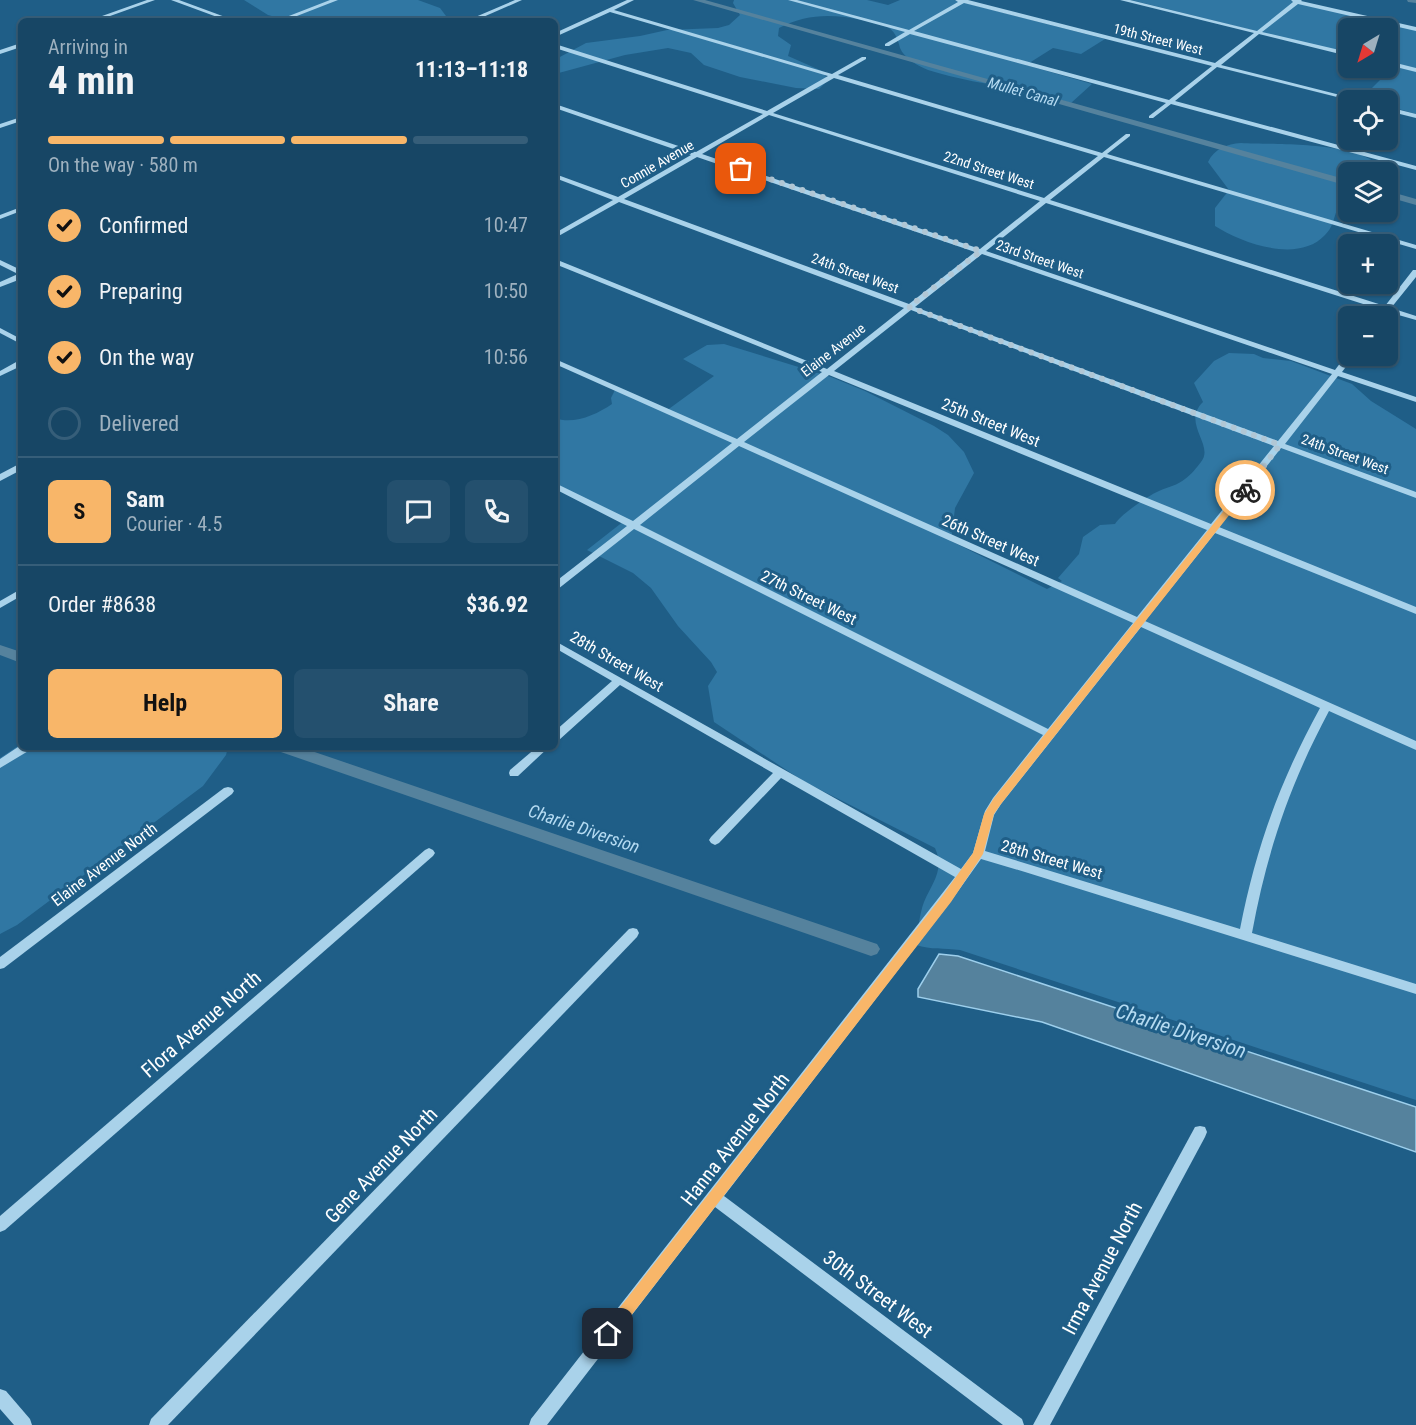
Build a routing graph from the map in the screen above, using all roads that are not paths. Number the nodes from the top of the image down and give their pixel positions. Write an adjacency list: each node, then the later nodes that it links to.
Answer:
1 (152, 0): 12 (street)
2 (174, 0): 13 (street)
3 (335, 0): 14 (street)
4 (519, 0): 15 (street)
5 (632, 0): 11 (street)
6 (791, 0): 17 (street)
7 (962, 0): 17 (street); 26 (street, 19th Street West)
8 (1123, 0): 18 (street)
9 (1287, 0): 10 (street)
10 (1298, 1): 16 (street); 18 (street)
11 (609, 10): 19 (street); 29 (street)
12 (100, 18)
13 (225, 18)
14 (287, 18)
15 (476, 18)
16 (1416, 29)
17 (910, 32): 20 (street); 31 (street)
18 (1258, 32): 24 (street); 26 (street)
19 (558, 33)
20 (887, 45)
21 (18, 46): 23 (street)
22 (558, 46): 34 (street, 22nd Street West)
23 (0, 52)
24 (1338, 52)
25 (864, 58): 29 (street, Connie Avenue)
26 (1216, 66): 30 (street, 19th Street West); 31 (street)
27 (1398, 66): 28 (street)
28 (1416, 70)
29 (833, 76): 34 (street, Connie Avenue); 41 (street)
30 (1338, 96)
31 (1170, 102): 36 (street); 42 (street)
32 (558, 107): 40 (street, 23rd Street West)
33 (1398, 112): 35 (street)
34 (769, 113): 40 (street, Connie Avenue); 45 (street, 22nd Street West)
35 (1416, 116)
36 (1151, 117)
37 (18, 120): 38 (street)
38 (0, 126)
39 (1128, 135): 41 (street, Elaine Avenue)
40 (697, 154): 44 (street, Connie Avenue); 50 (street, 23rd Street West)
41 (1102, 155): 45 (street, Elaine Avenue); 49 (street)
42 (1416, 168)
43 (558, 177): 44 (street, 24th Street West)
44 (619, 199): 48 (street, Connie Avenue); 59 (street, 24th Street West)
45 (1045, 200): 50 (street, Elaine Avenue); 57 (street, 22nd Street West)
46 (18, 209): 47 (street)
47 (0, 218)
48 (558, 234)
49 (1416, 247)
50 (981, 251): 59 (street, Elaine Avenue); 68 (street, 23rd Street West)
51 (0, 262): 54 (street)
52 (558, 262): 67 (street, 25th Street West)
53 (1416, 272): 58 (street)
54 (18, 273)
55 (18, 276): 56 (street)
56 (0, 285)
57 (1378, 306)
58 (1389, 306)
59 (909, 307): 67 (street, Elaine Avenue); 72 (street, 24th Street West)
60 (1398, 312): 61 (street, 22nd Street West)
61 (1416, 318)
62 (0, 330): 63 (street)
63 (18, 340)
64 (558, 362): 71 (street, 26th Street West)
65 (18, 365): 69 (street)
66 (1342, 366): 68 (street)
67 (828, 372): 71 (street, Elaine Avenue); 78 (street, 25th Street West)
68 (1337, 373): 70 (street, 23rd Street West); 72 (street)
69 (0, 374)
70 (1416, 399)
71 (737, 443): 77 (street, Elaine Avenue); 83 (street, 26th Street West)
72 (1280, 445): 76 (street, 24th Street West); 78 (street)
73 (18, 468): 74 (street)
74 (0, 478)
75 (558, 488): 77 (street, 27th Street West)
76 (1416, 495)
77 (633, 526): 79 (street, Elaine Avenue); 88 (street, 27th Street West)
78 (1214, 529): 82 (street, 25th Street West); 83 (street)
79 (558, 585)
80 (18, 594): 81 (street)
81 (0, 604)
82 (1416, 611)
83 (1139, 623): 86 (street, 26th Street West); 88 (street)
84 (558, 646): 85 (street, 28th Street West)
85 (619, 680): 87 (street); 93 (street, 28th Street West)
86 (1326, 706): 89 (street, 26th Street West); 101 (street)
87 (558, 734)
88 (1050, 734): 98 (street)
89 (1416, 746)
90 (21, 750): 92 (street)
91 (541, 750): 94 (street)
92 (0, 764)
93 (780, 772): 96 (street); 99 (street, 28th Street West)
94 (514, 773)
95 (228, 791): 102 (street, Elaine Avenue North)
96 (715, 840)
97 (429, 853): 106 (street, Flora Avenue North)
98 (978, 854): 99 (street, 28th Street West); 101 (street, 28th Street West)
99 (962, 875): 105 (street, Hanna Avenue North)
100 (633, 933): 109 (street, Gene Avenue North)
101 (1245, 935): 103 (street, 28th Street West)
102 (0, 964)
103 (1416, 989)
104 (1200, 1132): 112 (street, Irma Avenue North)
105 (714, 1197): 110 (street, Hanna Avenue North); 111 (street, 30th Street West)
106 (0, 1225)
107 (0, 1397): 108 (street)
108 (24, 1425)
109 (157, 1425)
110 (537, 1425)
111 (1016, 1425)
112 (1041, 1425)

